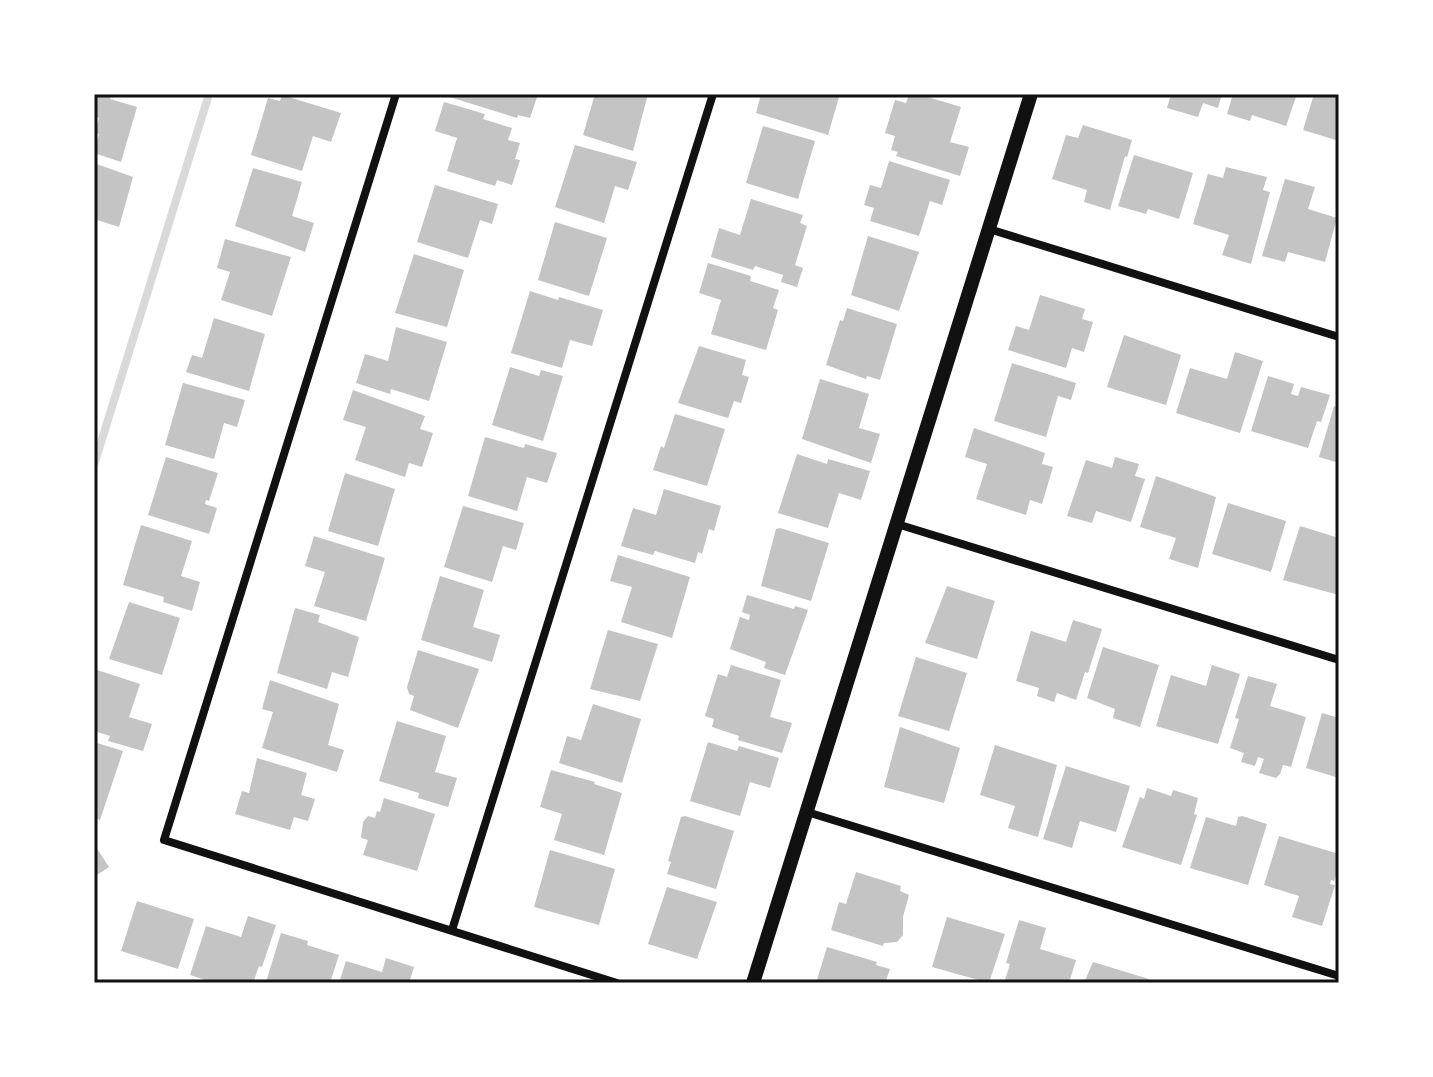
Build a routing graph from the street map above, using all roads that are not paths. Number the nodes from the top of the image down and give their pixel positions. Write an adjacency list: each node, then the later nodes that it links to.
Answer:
1 (396, 94): 9 (street)
2 (713, 94): 9 (street)
3 (1031, 94): 4 (street)
4 (989, 229): 5 (street); 6 (street)
5 (1339, 337)
6 (897, 524): 7 (street); 8 (street)
7 (1339, 660)
8 (807, 812): 10 (street); 12 (street)
9 (452, 930): 11 (street)
10 (1339, 976)
11 (617, 983)
12 (753, 983)

